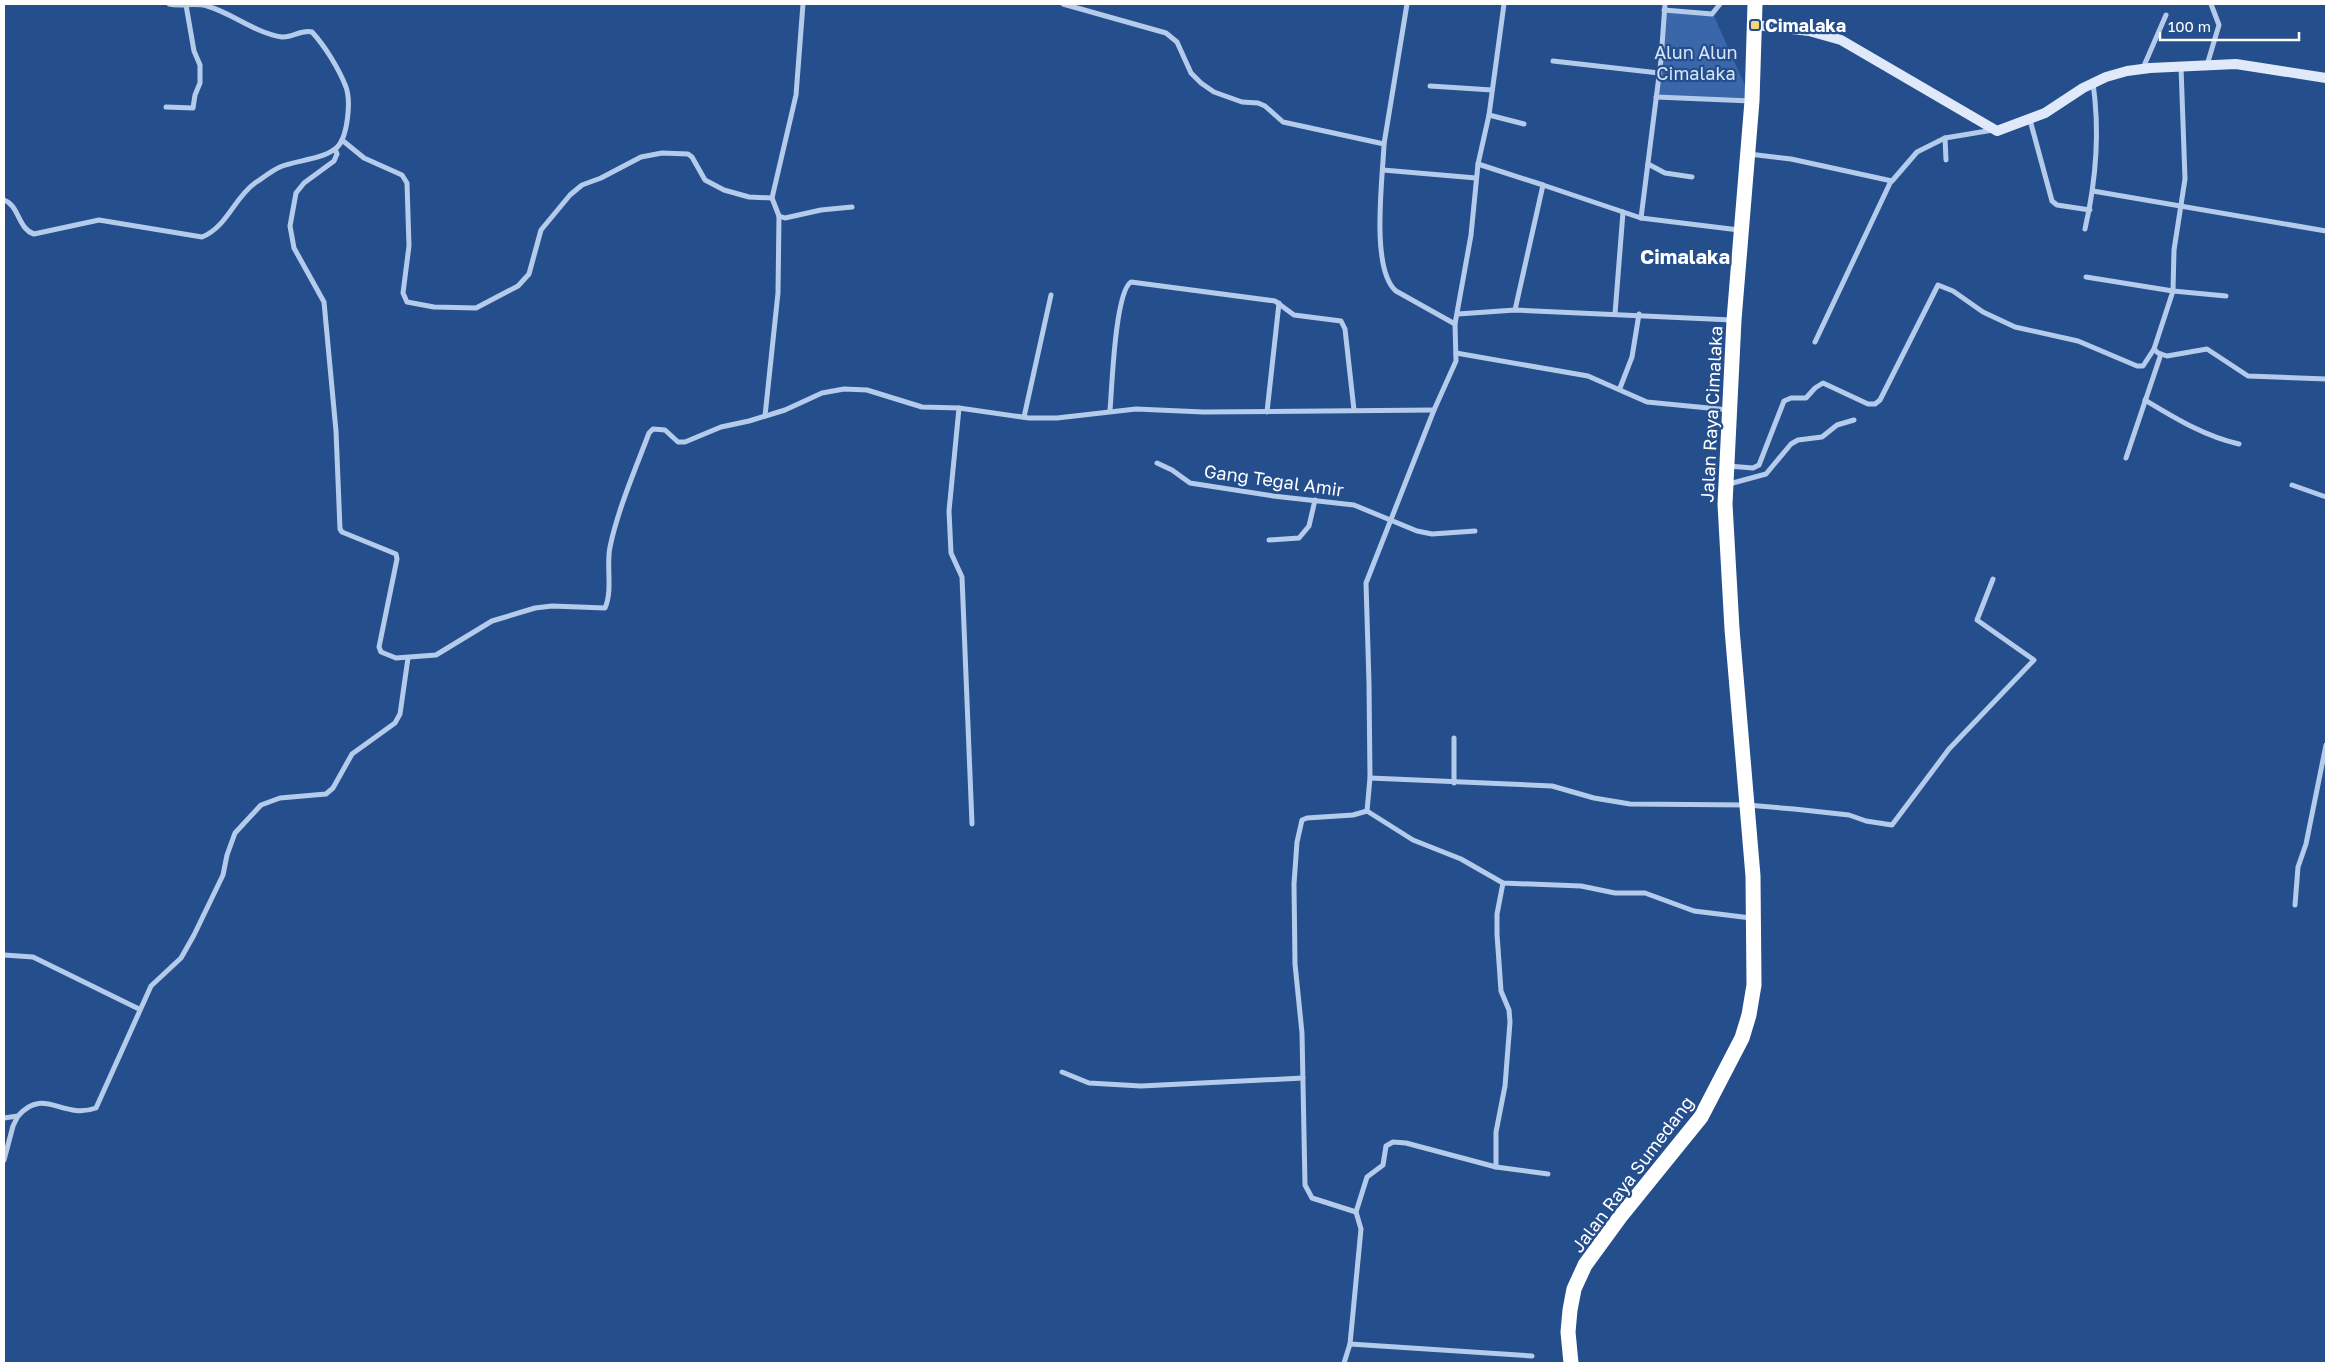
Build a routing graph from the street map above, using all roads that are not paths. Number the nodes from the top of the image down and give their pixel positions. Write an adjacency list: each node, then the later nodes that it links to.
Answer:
1 (169, 4): 9 (street)
2 (803, 4): 43 (street)
3 (1063, 4): 31 (street)
4 (1407, 4): 31 (street)
5 (1504, 4): 21 (street)
6 (1720, 4): 10 (street)
7 (1755, 4): 12 (highway)
8 (2211, 4): 14 (street)
9 (186, 5): 24 (street); 30 (street)
10 (1664, 7): 17 (street)
11 (2166, 15): 16 (street)
12 (1756, 24): 23 (highway, Jalan Raya Cimalaka); 28 (street)
13 (1553, 61): 17 (street)
14 (2207, 65): 15 (street); 18 (street)
15 (2181, 66): 16 (street); 45 (street)
16 (2142, 69): 19 (street)
17 (1659, 73): 22 (street)
18 (2326, 78)
19 (2093, 83): 26 (street); 42 (street)
20 (1430, 86): 21 (street)
21 (1492, 90): 25 (street)
22 (1656, 96): 23 (street); 36 (street)
23 (1752, 101): 33 (highway, Jalan Raya Cimalaka)
24 (166, 107)
25 (1488, 115): 27 (street); 35 (street)
26 (2030, 120): 28 (street); 47 (street)
27 (1524, 124)
28 (1988, 127): 29 (street)
29 (1945, 138): 34 (street); 40 (street)
30 (342, 140): 32 (street); 43 (street)
31 (1384, 144): 37 (street)
32 (335, 149): 44 (street); 93 (street)
33 (1748, 154): 40 (street); 52 (highway, Jalan Raya Cimalaka)
34 (1946, 160)
35 (1478, 164): 39 (street); 41 (street)
36 (1648, 164): 38 (street); 50 (street)
37 (1384, 170): 39 (street); 64 (street)
38 (1692, 177)
39 (1476, 178): 60 (street)
40 (1889, 180): 65 (street)
41 (1543, 185): 48 (street); 59 (street)
42 (2093, 191): 45 (street); 47 (street)
43 (772, 198): 49 (street)
44 (4, 200)
45 (2182, 205): 53 (street); 55 (street)
46 (852, 207): 49 (street)
47 (2090, 210): 51 (street)
48 (1623, 212): 50 (street); 61 (street)
49 (779, 216): 78 (street)
50 (1641, 218): 52 (street)
51 (2085, 229)
52 (1742, 230): 63 (highway, Jalan Raya Cimalaka)
53 (2326, 231)
54 (2086, 277): 55 (street)
55 (2172, 291): 57 (street); 66 (street)
56 (1051, 295): 79 (street)
57 (2226, 296)
58 (1279, 303): 73 (street); 74 (street); 77 (street)
59 (1515, 310): 60 (street); 61 (street)
60 (1458, 314): 64 (street)
61 (1615, 314): 62 (street)
62 (1639, 314): 63 (street); 70 (street)
63 (1734, 320): 76 (highway, Jalan Raya Cimalaka)
64 (1455, 324): 67 (street)
65 (1815, 342)
66 (2154, 349): 68 (street); 84 (street)
67 (1456, 353): 70 (street); 75 (street)
68 (2161, 354): 69 (street); 71 (street)
69 (2326, 379)
70 (1620, 388): 76 (street)
71 (2145, 400): 81 (street); 82 (street)
72 (959, 408): 78 (street); 79 (street); 100 (street)
73 (1110, 410): 77 (street); 79 (street)
74 (1354, 410): 75 (street); 77 (street)
75 (1434, 410): 89 (street)
76 (1730, 410): 84 (highway, Jalan Raya Cimalaka)
77 (1267, 412)
78 (765, 416): 93 (street)
79 (1024, 417)
80 (1854, 420): 86 (street)
81 (2239, 444)
82 (2126, 458)
83 (1157, 463): 88 (street, Gang Tegal Amir)
84 (1726, 466): 86 (highway, Jalan Raya Cimalaka)
85 (2292, 484): 87 (street)
86 (1726, 485): 98 (highway, Jalan Raya Cimalaka)
87 (2326, 497)
88 (1314, 500): 89 (street, Gang Tegal Amir); 91 (street)
89 (1390, 521): 90 (street, Gang Tegal Amir); 96 (street)
90 (1475, 531)
91 (1269, 540)
92 (1993, 579): 98 (street)
93 (408, 658): 105 (street)
94 (1454, 738): 97 (street)
95 (2326, 746): 102 (street)
96 (1370, 778): 97 (street); 99 (street)
97 (1454, 782): 98 (street)
98 (1747, 805): 103 (highway, Jalan Raya Sumedang)
99 (1367, 811): 101 (street); 107 (street)
100 (972, 824)
101 (1503, 883): 103 (street); 111 (street)
102 (2295, 905)
103 (1754, 918): 117 (highway, Jalan Raya Sumedang)
104 (4, 955): 105 (street)
105 (139, 1009): 108 (street)
106 (1062, 1072): 107 (street)
107 (1303, 1078): 113 (street)
108 (18, 1116): 109 (street); 110 (street)
109 (4, 1118)
110 (4, 1160)
111 (1496, 1167): 112 (street); 113 (street)
112 (1548, 1174)
113 (1356, 1212): 114 (street)
114 (1350, 1344): 115 (street); 116 (street)
115 (1532, 1356)
116 (1344, 1363)
117 (1570, 1363)

